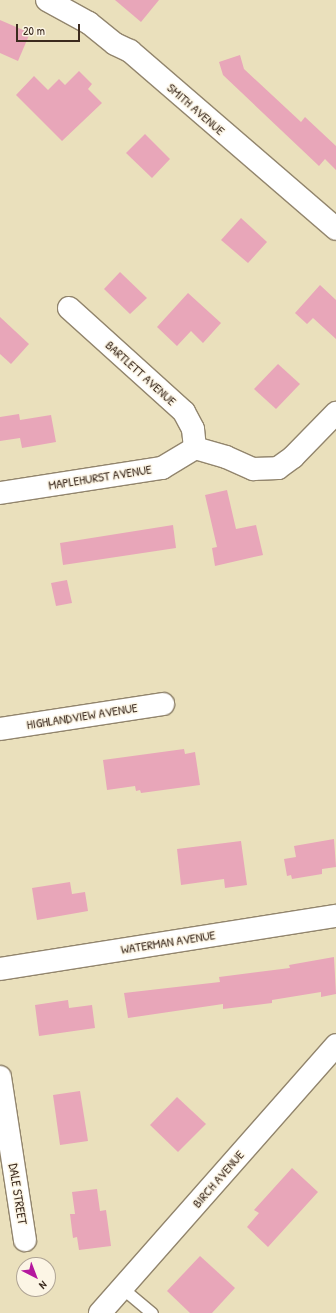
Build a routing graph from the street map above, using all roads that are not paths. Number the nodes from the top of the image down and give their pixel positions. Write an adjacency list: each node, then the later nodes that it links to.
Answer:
1 (47, 0): 2 (street, SMITH AVENUE)
2 (336, 229)
3 (69, 308): 5 (street, BARTLETT AVENUE)
4 (336, 413): 5 (street)
5 (195, 448): 6 (street, MAPLEHURST AVENUE)
6 (0, 493)
7 (164, 704): 8 (street, HIGHLANDVIEW AVENUE)
8 (0, 729)
9 (336, 916): 10 (street, WATERMAN AVENUE)
10 (0, 969)
11 (336, 1045): 14 (street, BIRCH AVENUE)
12 (0, 1076): 13 (street, DALE STREET)
13 (24, 1240)
14 (122, 1288): 15 (street, BIRCH AVENUE); 16 (lane)
15 (100, 1313)
16 (152, 1313)

